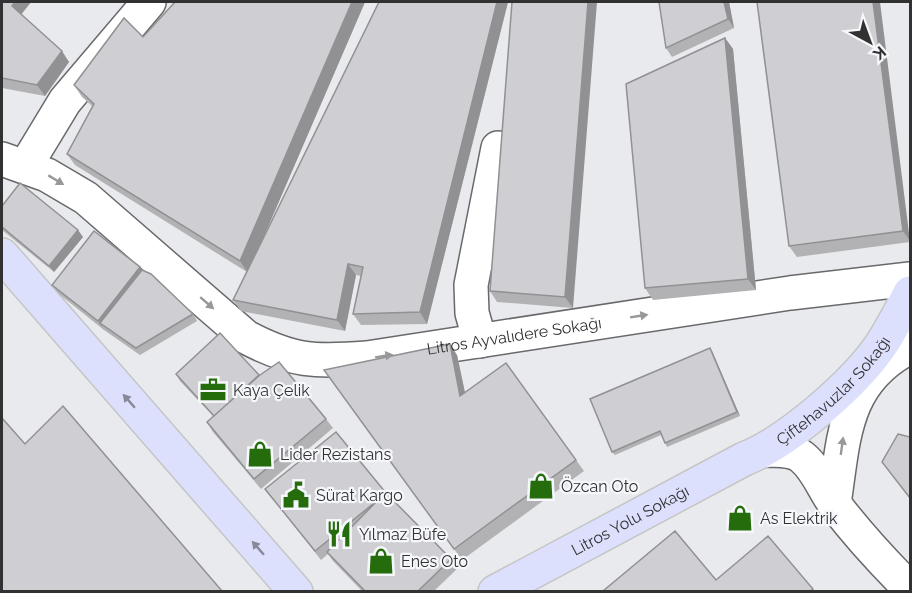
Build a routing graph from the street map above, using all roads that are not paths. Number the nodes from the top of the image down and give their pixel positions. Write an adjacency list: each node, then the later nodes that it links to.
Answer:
1 (149, 2): 3 (street)
2 (498, 148): 7 (street)
3 (13, 163): 7 (street, Litros Ayvalıdere Sokağı, one-way to 7)
4 (2, 255): 12 (main road, one-way to 4)
5 (910, 279): 7 (street, Litros Ayvalıdere Sokağı, one-way to 5)
6 (907, 313): 9 (main road, Çiftehavuzlar Sokağı)
7 (480, 341)
8 (910, 346): 10 (street, one-way to 8)
9 (766, 450): 10 (street); 13 (main road, Litros Yolu Sokağı)
10 (834, 504): 11 (street)
11 (910, 589)
12 (296, 591)
13 (495, 591)

